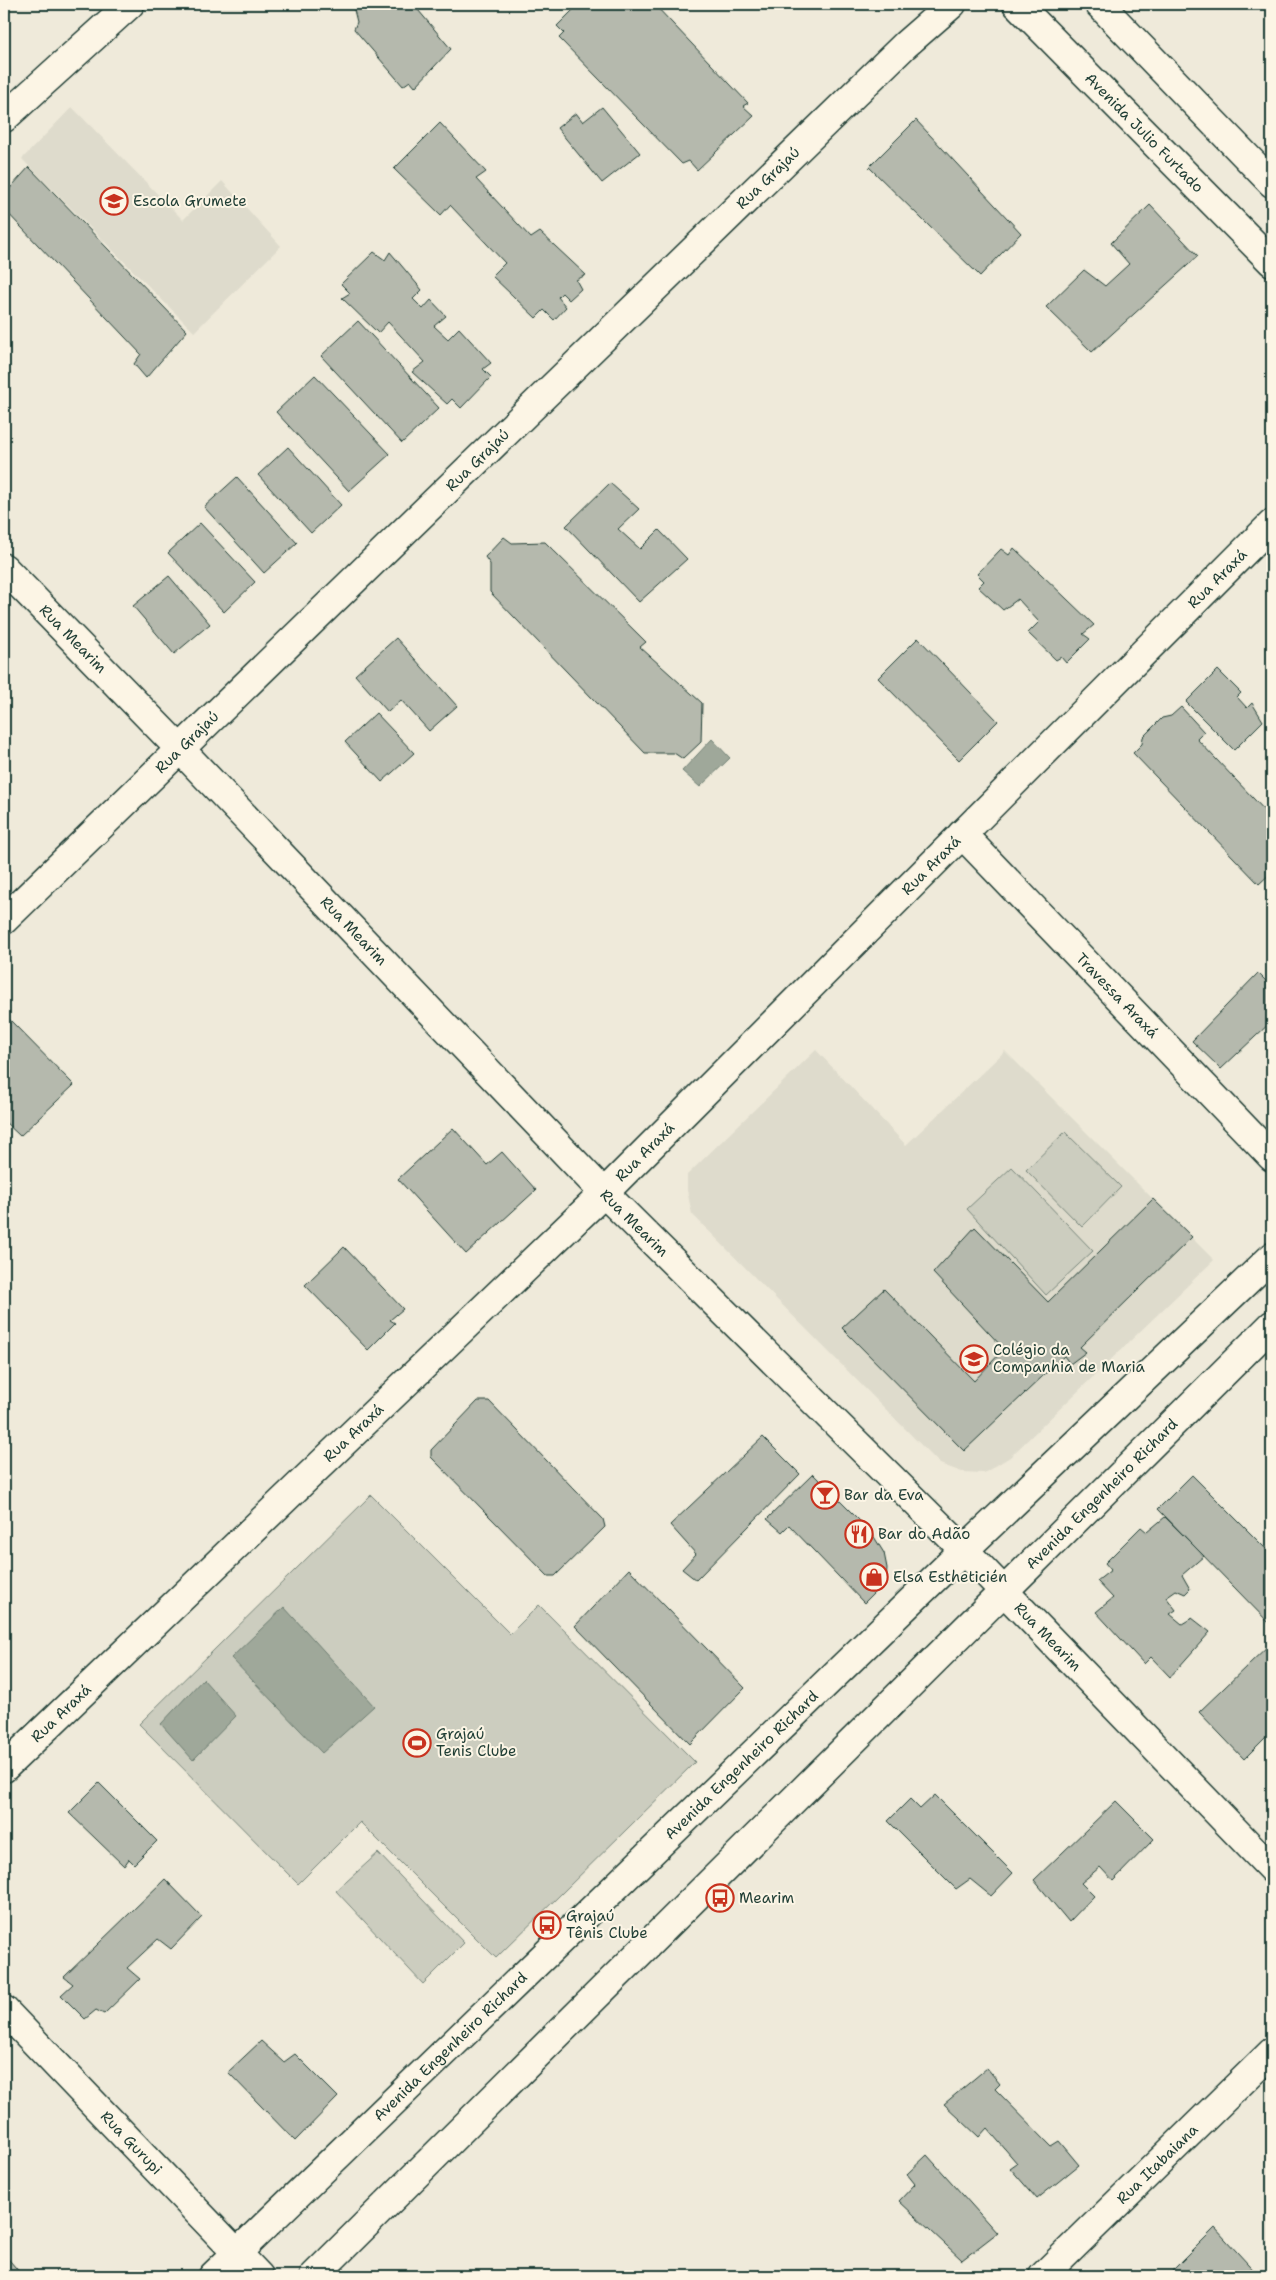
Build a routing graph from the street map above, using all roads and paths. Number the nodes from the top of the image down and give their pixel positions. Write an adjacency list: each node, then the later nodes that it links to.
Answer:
1 (130, 4): 5 (street)
2 (952, 4): 12 (street, Rua Grajaú)
3 (1017, 4): 9 (street, Avenida Julio Furtado)
4 (1100, 4): 8 (street)
5 (39, 85): 6 (street); 7 (street)
6 (4, 90)
7 (4, 118)
8 (1272, 183)
9 (1272, 262)
10 (1272, 524): 13 (street, Rua Araxá)
11 (4, 568): 12 (street, Rua Mearim)
12 (180, 749): 14 (street, Rua Grajaú); 16 (street, Rua Mearim)
13 (962, 834): 15 (street, Travessa Araxá); 16 (street, Rua Araxá)
14 (4, 920)
15 (1272, 1157)
16 (604, 1193): 19 (street, Rua Mearim); 21 (street, Rua Araxá)
17 (1272, 1257): 19 (street, Avenida Engenheiro Richard)
18 (1272, 1325): 20 (street, Avenida Engenheiro Richard)
19 (964, 1550): 20 (street, Rua Mearim); 25 (street, Avenida Engenheiro Richard)
20 (1003, 1592): 22 (street, Rua Mearim); 28 (street, Avenida Engenheiro Richard)
21 (4, 1768)
22 (1272, 1869)
23 (4, 2010): 25 (street, Rua Gurupi)
24 (1272, 2052): 29 (street, Rua Itabaiana)
25 (236, 2253): 26 (street, Avenida Engenheiro Richard); 27 (street, Rua Gurupi)
26 (213, 2276)
27 (259, 2276)
28 (314, 2276)
29 (1043, 2276)

